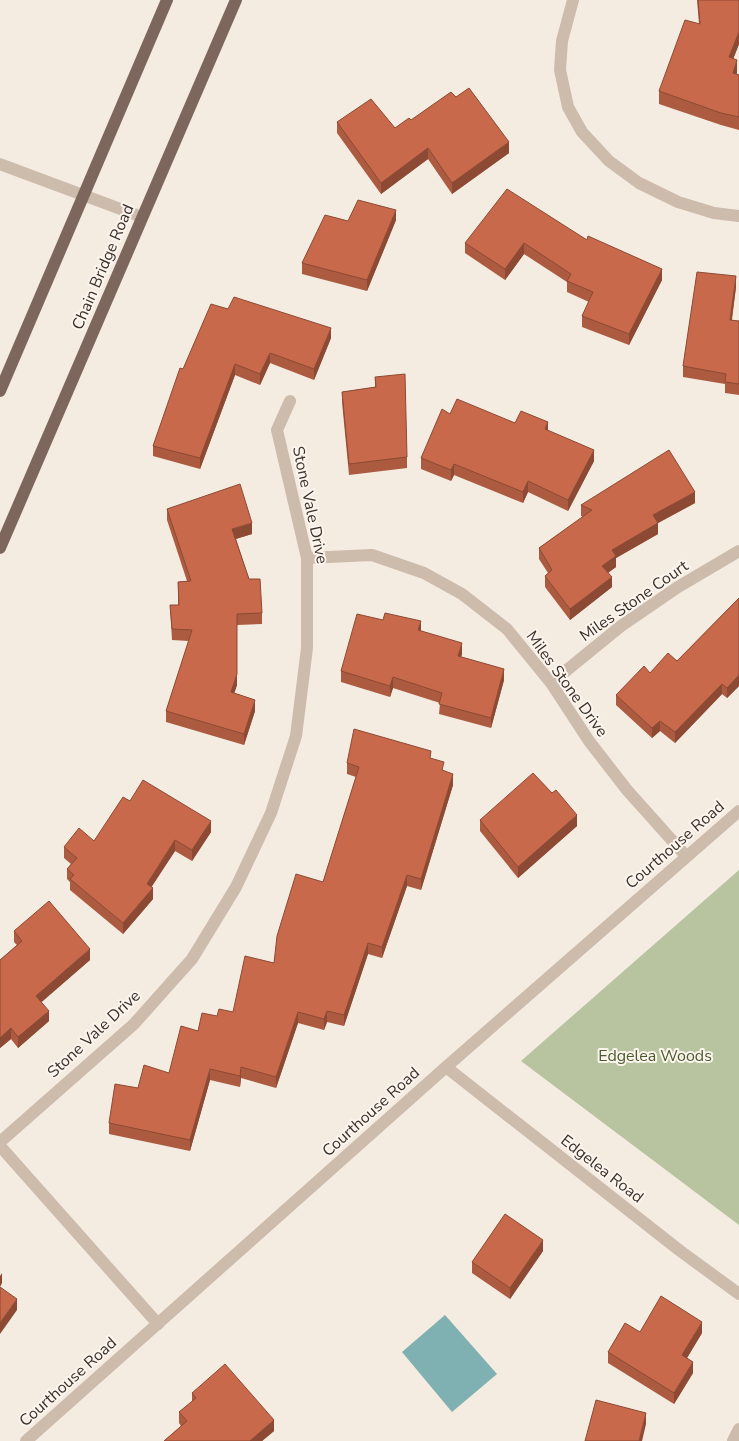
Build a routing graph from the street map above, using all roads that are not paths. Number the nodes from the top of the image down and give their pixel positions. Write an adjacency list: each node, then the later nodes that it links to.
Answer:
1 (167, 0): 5 (main road)
2 (236, 0): 7 (main road, Chain Bridge Road)
3 (573, 0): 6 (street)
4 (0, 164): 5 (street)
5 (84, 194): 7 (street); 8 (main road)
6 (739, 216)
7 (142, 217): 10 (main road, Chain Bridge Road)
8 (0, 391)
9 (290, 401): 12 (street, Stone Vale Drive)
10 (0, 548)
11 (739, 551): 13 (street, Miles Stone Court)
12 (307, 558): 13 (street, Miles Stone Drive); 17 (street, Stone Vale Drive)
13 (551, 683): 15 (street, Miles Stone Drive)
14 (739, 811): 15 (street, Courthouse Road)
15 (686, 856): 16 (street, Courthouse Road)
16 (446, 1067): 19 (street, Edgelea Road); 20 (street, Courthouse Road)
17 (0, 1142)
18 (0, 1146): 20 (street)
19 (739, 1294)
20 (158, 1324): 22 (street, Courthouse Road)
21 (739, 1429): 23 (street)
22 (26, 1441)
23 (733, 1441)

